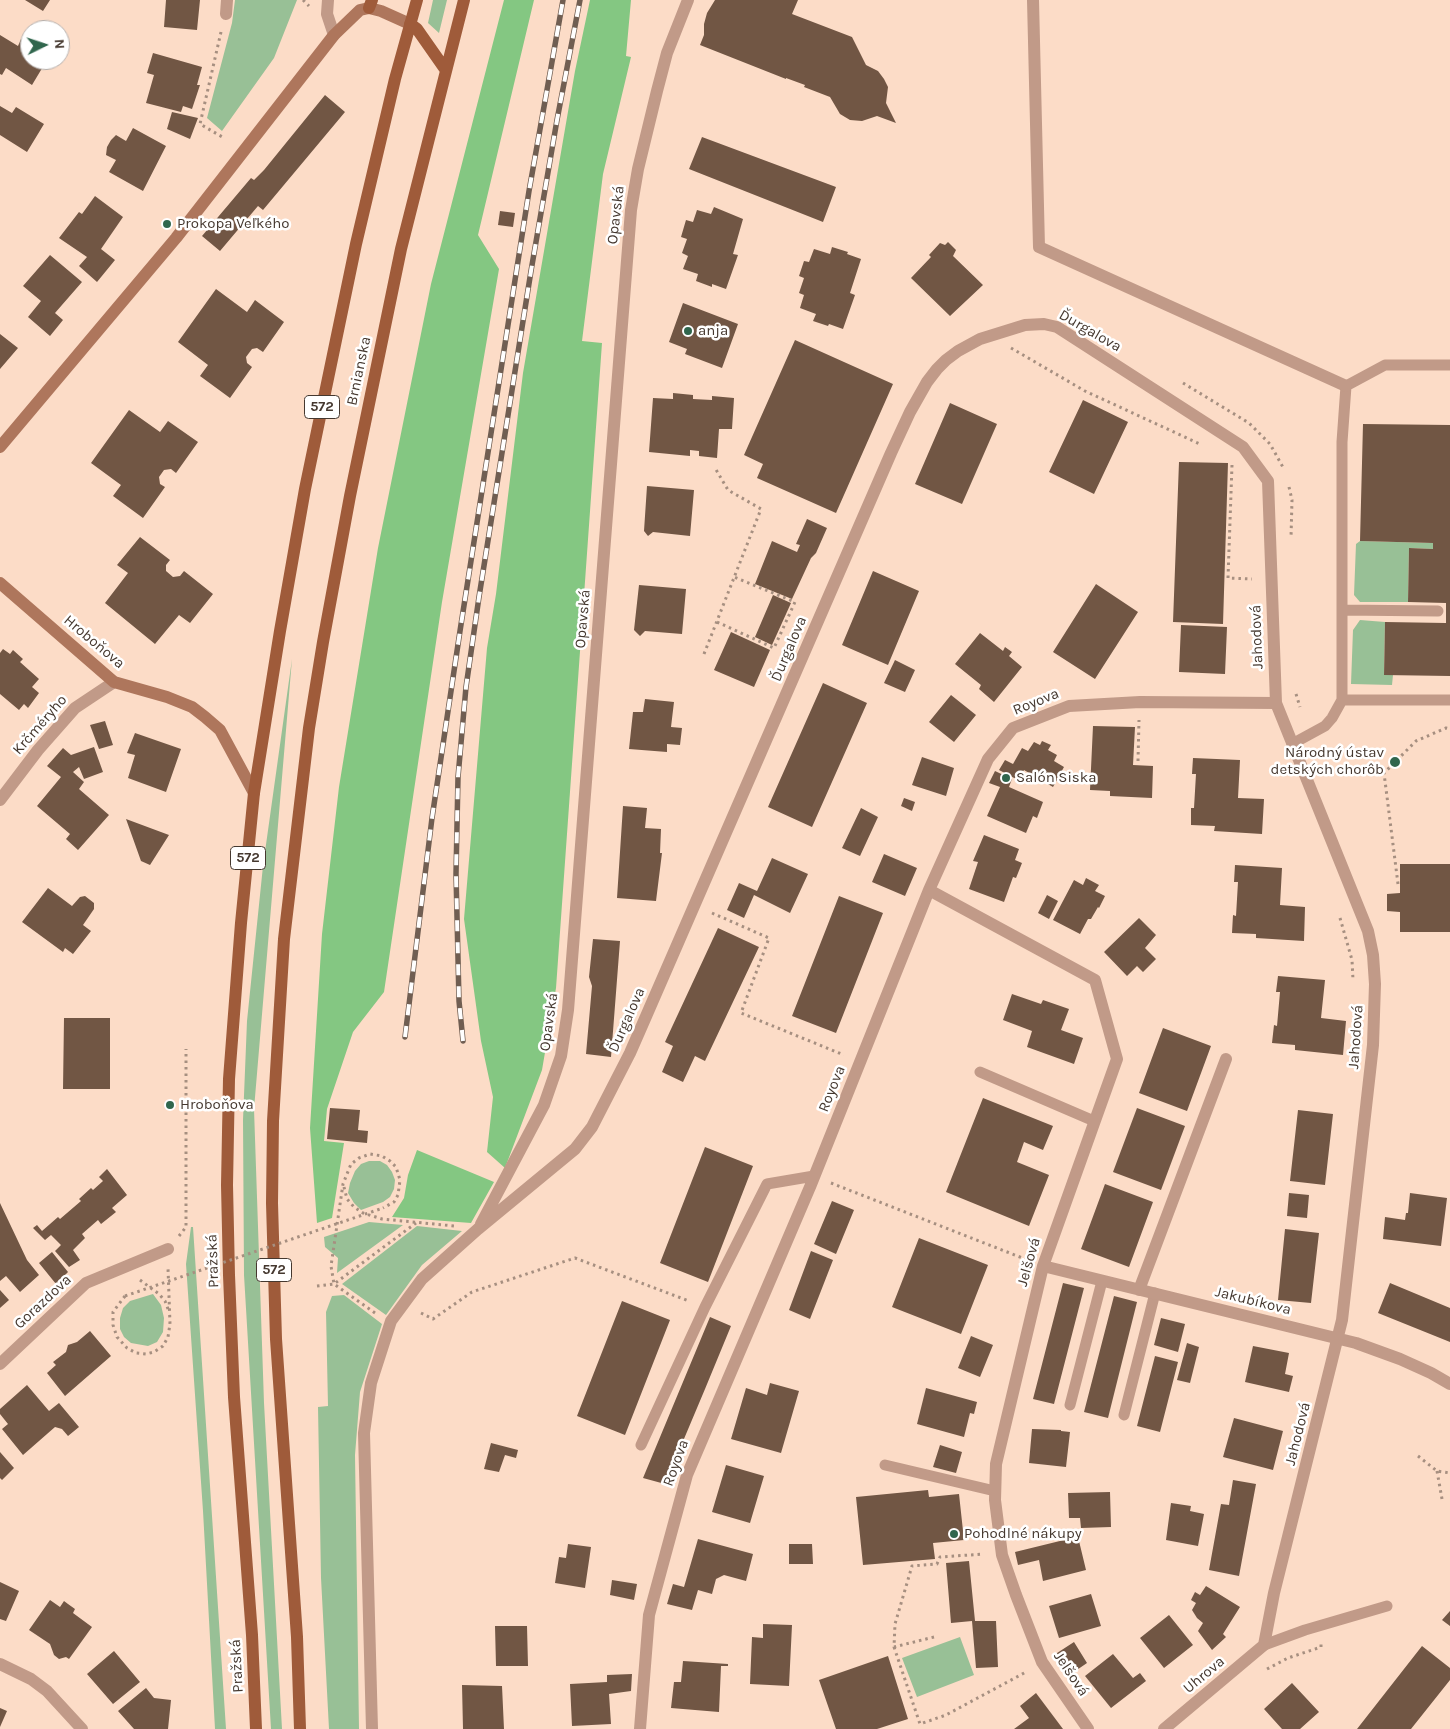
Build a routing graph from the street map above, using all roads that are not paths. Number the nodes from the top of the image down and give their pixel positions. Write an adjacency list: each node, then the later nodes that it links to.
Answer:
1 (227, 0): 8 (street)
2 (328, 0): 10 (street)
3 (417, 0): 9 (main road, Brnianska / 572)
4 (464, 0): 11 (main road, Brnianska / 572)
5 (688, 0): 31 (street, Opavská)
6 (1033, 0): 13 (street)
7 (371, 4): 9 (street); 10 (street)
8 (226, 14)
9 (410, 24): 11 (main road); 24 (main road, Brnianska / 572)
10 (334, 35): 15 (street)
11 (445, 69): 50 (main road, Brnianska / 572)
12 (1450, 365): 13 (lane)
13 (1346, 386): 17 (lane)
14 (1243, 446): 22 (street, Jahodová); 31 (street, Ďurgalova)
15 (0, 447)
16 (0, 583): 19 (street, Hroboňova)
17 (1342, 610): 18 (lane); 20 (lane)
18 (1438, 611)
19 (114, 682): 24 (street, Hroboňova); 25 (street, Krčméryho)
20 (1342, 700): 21 (lane); 23 (lane)
21 (1450, 700)
22 (1276, 703): 23 (street, Jahodová); 26 (street, Royova)
23 (1292, 744): 37 (street, Jahodová)
24 (254, 793): 49 (main road, Pražská / 572)
25 (0, 800)
26 (929, 890): 29 (street, Jelšová); 30 (street, Royova)
27 (1226, 1059): 35 (street)
28 (980, 1072): 29 (lane)
29 (1094, 1121): 33 (street, Jelšová)
30 (814, 1176): 42 (lane); 52 (street, Royova)
31 (478, 1228): 51 (street)
32 (168, 1249): 38 (street, Gorazdova)
33 (1043, 1266): 34 (street, Jakubíkova); 44 (street, Jelšová)
34 (1102, 1281): 35 (street, Jakubíkova); 40 (lane)
35 (1139, 1290): 36 (street, Jakubíkova)
36 (1155, 1293): 37 (street, Jakubíkova); 41 (lane)
37 (1339, 1338): 39 (street, Jakubíkova); 46 (street, Jahodová)
38 (0, 1364)
39 (1450, 1384)
40 (1070, 1405)
41 (1124, 1415)
42 (642, 1445)
43 (885, 1465): 44 (lane)
44 (995, 1491): 53 (street, Jelšová)
45 (1387, 1606): 46 (lane)
46 (1264, 1645): 54 (street, Uhrova)
47 (0, 1664): 48 (street)
48 (82, 1729)
49 (256, 1729)
50 (300, 1729)
51 (372, 1729)
52 (640, 1729)
53 (1088, 1729)
54 (1164, 1729)

